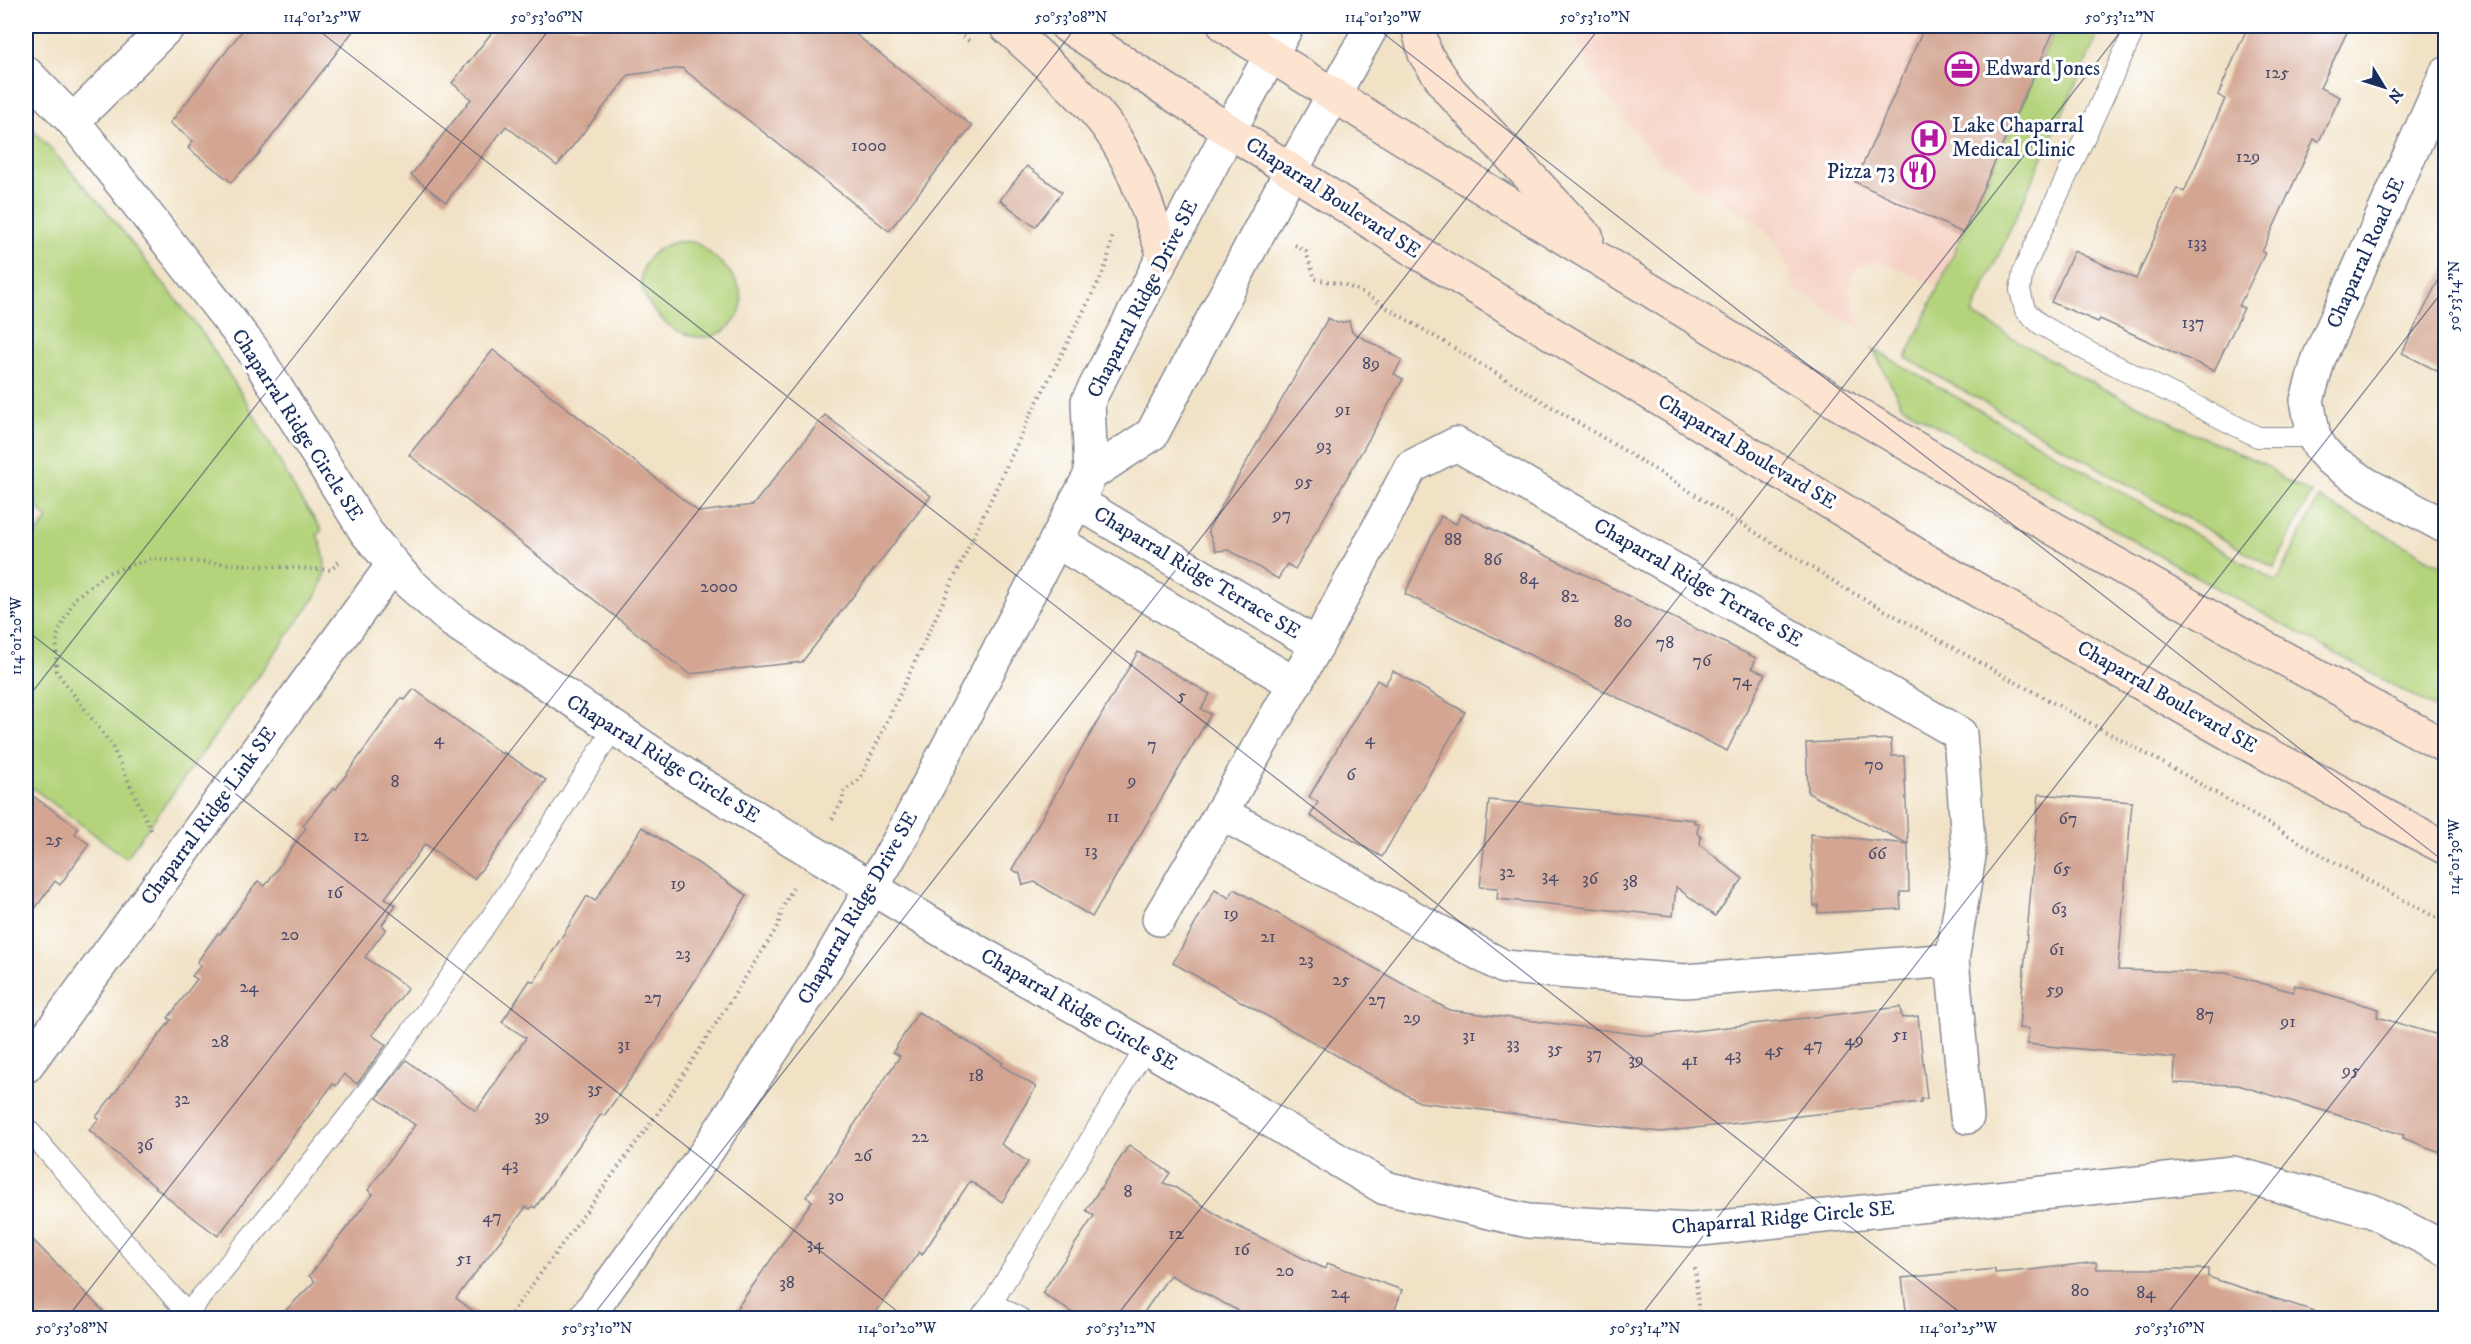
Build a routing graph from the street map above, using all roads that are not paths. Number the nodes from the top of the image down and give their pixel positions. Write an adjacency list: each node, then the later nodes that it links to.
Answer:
1 (168, 26): 13 (street)
2 (1006, 26): 16 (main road)
3 (1067, 26): 14 (main road, Chaparral Boulevard SE)
4 (1225, 26): 9 (main road)
5 (1287, 26): 9 (street, Chaparral Ridge Drive SE)
6 (1372, 26): 12 (street)
7 (1418, 26): 17 (main road)
8 (2136, 26): 18 (lane)
9 (1270, 55): 12 (main road); 14 (street, Chaparral Ridge Drive SE)
10 (26, 73): 13 (street, Chaparral Ridge Circle SE)
11 (2445, 74): 18 (street, Chaparral Road SE)
12 (1332, 94): 15 (street); 17 (main road)
13 (73, 121): 22 (street, Chaparral Ridge Circle SE)
14 (1229, 131): 15 (main road, Chaparral Boulevard SE); 16 (street, Chaparral Ridge Drive SE)
15 (1291, 171): 19 (street); 28 (main road, Chaparral Boulevard SE)
16 (1164, 256): 19 (street, Chaparral Ridge Drive SE)
17 (1617, 270): 26 (main road)
18 (2314, 437): 20 (street)
19 (1084, 488): 21 (street, Chaparral Ridge Drive SE); 23 (street, Chaparral Ridge Terrace SE)
20 (2445, 527)
21 (1056, 541): 24 (street); 29 (street, Chaparral Ridge Drive SE)
22 (393, 565): 25 (street, Chaparral Ridge Circle SE); 33 (street, Chaparral Ridge Link SE)
23 (1317, 645): 24 (street, Chaparral Ridge Terrace SE); 31 (street, Chaparral Ridge Terrace SE)
24 (1295, 684): 27 (street, Chaparral Ridge Terrace SE)
25 (613, 729): 29 (street, Chaparral Ridge Circle SE); 38 (lane)
26 (2445, 747)
27 (1221, 813): 30 (street, Chaparral Ridge Terrace SE); 31 (street)
28 (2445, 848)
29 (872, 888): 32 (street, Chaparral Ridge Circle SE); 39 (street, Chaparral Ridge Drive SE)
30 (1159, 919)
31 (1952, 960): 34 (street, Chaparral Ridge Terrace SE)
32 (1146, 1047): 36 (street, Chaparral Ridge Circle SE); 37 (lane)
33 (26, 1066)
34 (1967, 1117)
35 (26, 1127): 38 (lane)
36 (2445, 1249)
37 (992, 1303): 40 (lane); 41 (lane)
38 (189, 1316)
39 (586, 1318)
40 (980, 1318)
41 (1020, 1318)

